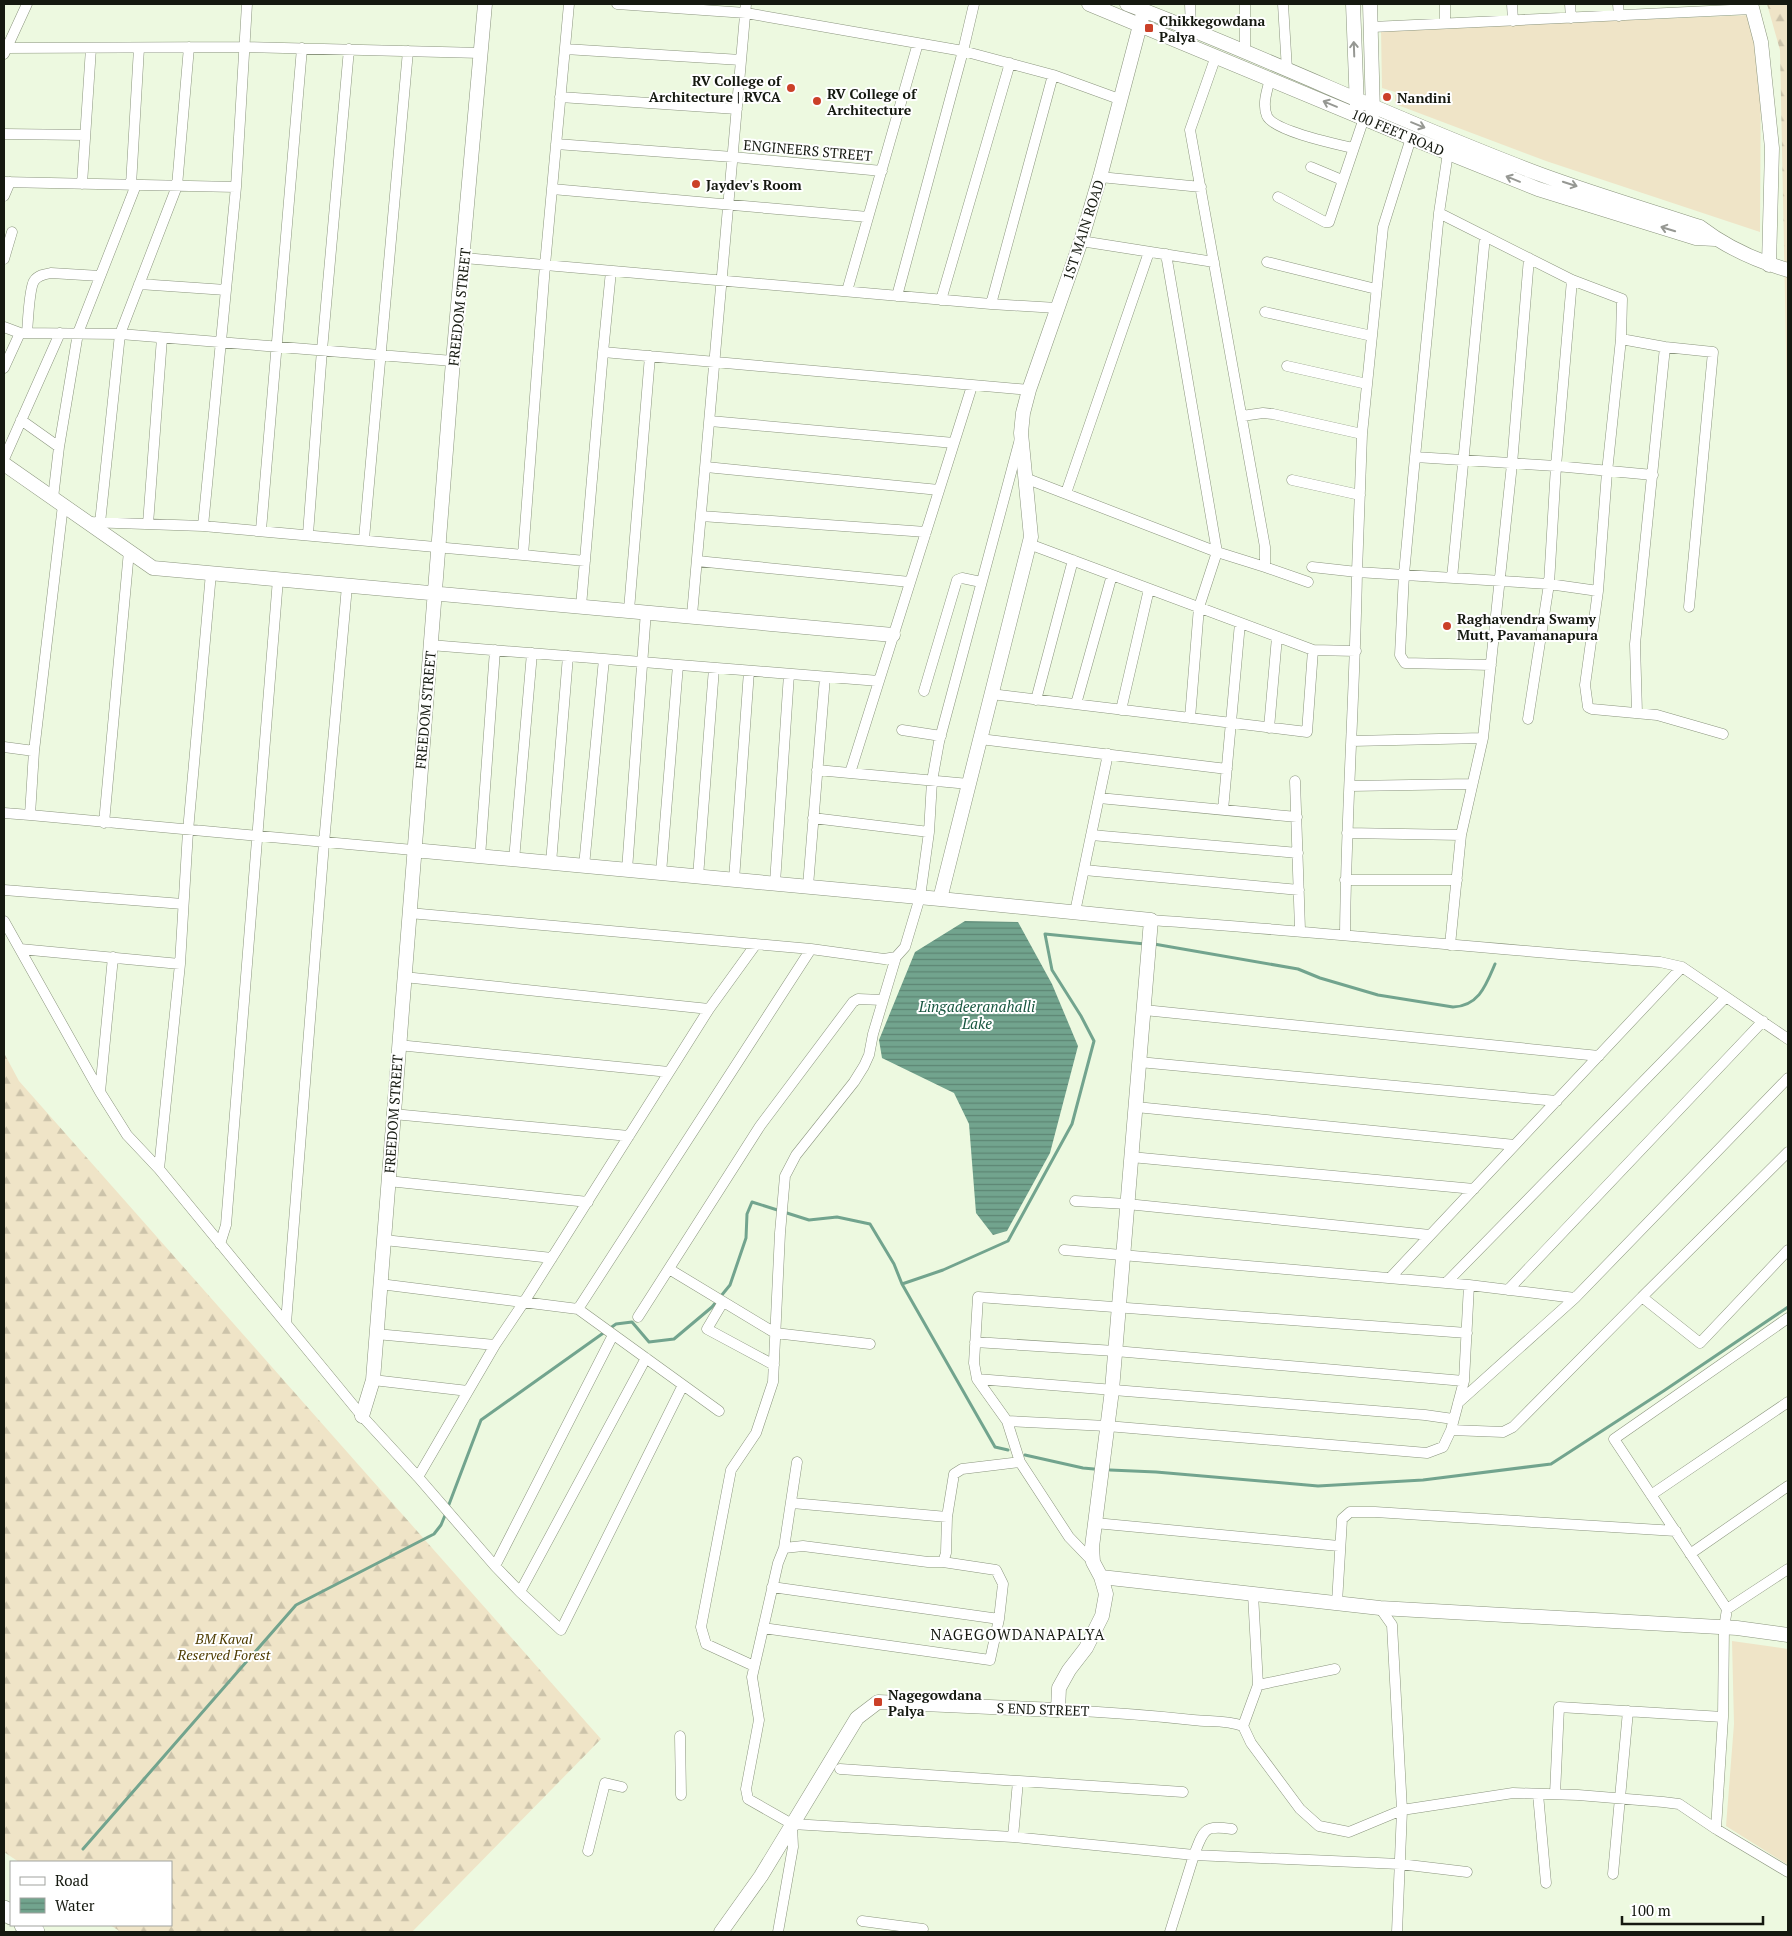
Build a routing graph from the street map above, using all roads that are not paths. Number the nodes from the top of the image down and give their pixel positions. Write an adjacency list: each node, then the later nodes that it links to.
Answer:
1 (27, 4): 38 (street)
2 (247, 4): 32 (street)
3 (485, 4): 41 (street, FREEDOM STREET)
4 (569, 4): 37 (street)
5 (617, 4): 19 (street)
6 (974, 4): 40 (street)
7 (1089, 4): 23 (street, 100 FEET ROAD)
8 (1126, 4): 21 (street, 100 FEET ROAD); 23 (street)
9 (1190, 4): 29 (street)
10 (1245, 4): 42 (street)
11 (1283, 4): 46 (street)
12 (1353, 4): 51 (street, one-way to 12)
13 (1370, 4): 28 (street)
14 (1445, 4): 26 (street)
15 (1512, 4): 25 (street)
16 (1570, 4): 24 (street)
17 (1618, 4): 22 (street)
18 (1751, 6): 20 (street); 91 (street)
19 (746, 9): 30 (street); 44 (street)
20 (1664, 9): 22 (street)
21 (1144, 10): 27 (street, 1ST MAIN ROAD); 29 (street, 100 FEET ROAD)
22 (1619, 16): 24 (street)
23 (1124, 18): 27 (street, 100 FEET ROAD)
24 (1571, 18): 25 (street)
25 (1513, 21): 26 (street)
26 (1446, 23): 28 (street)
27 (1139, 25): 43 (street, 100 FEET ROAD); 50 (street, 1ST MAIN ROAD)
28 (1372, 26): 52 (street)
29 (1191, 28): 42 (street, 100 FEET ROAD)
30 (918, 44): 40 (street); 64 (street)
31 (189, 47): 32 (street); 34 (street); 70 (street)
32 (244, 47): 35 (street); 71 (street)
33 (90, 48): 34 (street); 38 (street); 56 (street)
34 (139, 48): 69 (street)
35 (302, 48): 36 (street); 115 (street)
36 (349, 49): 39 (street); 117 (street)
37 (565, 49): 44 (street); 49 (street)
38 (5, 50)
39 (408, 51): 41 (street); 119 (street)
40 (963, 51): 45 (street); 101 (street)
41 (480, 52): 85 (street, FREEDOM STREET)
42 (1245, 52): 46 (street, 100 FEET ROAD)
43 (1216, 56): 48 (street, 100 FEET ROAD); 72 (street)
44 (741, 60): 53 (street)
45 (1010, 63): 47 (street); 102 (street)
46 (1287, 70): 51 (street, 100 FEET ROAD)
47 (1053, 75): 50 (street); 103 (street)
48 (1270, 79): 54 (street, 100 FEET ROAD, one-way to 48); 60 (street)
49 (560, 97): 53 (street); 59 (street)
50 (1119, 99): 65 (street, 1ST MAIN ROAD)
51 (1356, 99): 52 (street, 100 FEET ROAD); 54 (street)
52 (1373, 106): 54 (street); 58 (street, 100 FEET ROAD, one-way to 58)
53 (737, 109): 62 (street)
54 (1365, 118): 57 (street, 100 FEET ROAD); 60 (street)
55 (4, 134): 56 (street)
56 (85, 135): 68 (street)
57 (1410, 138): 61 (street, 100 FEET ROAD); 98 (street)
58 (1451, 138): 61 (street); 81 (street, 100 FEET ROAD, one-way to 81)
59 (556, 144): 62 (street, ENGINEERS STREET); 73 (street)
60 (1353, 148): 66 (street)
61 (1447, 153): 77 (street); 81 (street, 100 FEET ROAD, one-way to 61)
62 (733, 157): 64 (street, ENGINEERS STREET); 76 (street)
63 (1311, 167): 66 (street)
64 (882, 171): 78 (street)
65 (1100, 177): 72 (street); 82 (street, 1ST MAIN ROAD)
66 (1342, 180): 75 (street)
67 (7, 182): 68 (street); 74 (street)
68 (82, 184): 69 (street)
69 (133, 185): 70 (street); 94 (street)
70 (177, 186): 71 (street); 97 (street)
71 (236, 187): 99 (street)
72 (1201, 187): 88 (street)
73 (552, 189): 76 (street); 90 (street)
74 (4, 196)
75 (1278, 197)
76 (728, 205): 78 (street); 95 (street)
77 (1439, 213): 80 (street); 135 (street)
78 (868, 217): 100 (street)
79 (12, 232): 87 (street)
80 (1485, 236): 86 (street); 137 (street)
81 (1715, 239): 91 (street, 100 FEET ROAD)
82 (1081, 241): 83 (street); 104 (street, 1ST MAIN ROAD)
83 (1149, 252): 84 (street); 147 (street)
84 (1166, 254): 88 (street); 161 (street)
85 (464, 258): 90 (street); 121 (street, FREEDOM STREET)
86 (1528, 258): 96 (street); 139 (street)
87 (4, 259)
88 (1214, 262): 128 (street)
89 (1267, 262): 98 (street)
90 (545, 265): 93 (street); 162 (street)
91 (1769, 265): 92 (street, 100 FEET ROAD)
92 (1788, 270)
93 (610, 271): 95 (street); 118 (street)
94 (100, 276): 107 (street); 109 (street)
95 (722, 280): 100 (street); 122 (street)
96 (1572, 280): 113 (street); 140 (street)
97 (140, 284): 99 (street); 110 (street)
98 (1376, 289): 111 (street)
99 (226, 290): 114 (street)
100 (847, 292): 101 (street)
101 (897, 296): 102 (street)
102 (941, 300): 103 (street)
103 (991, 304): 104 (street)
104 (1057, 308): 127 (street, 1ST MAIN ROAD)
105 (1265, 312): 111 (street)
106 (4, 327): 107 (street)
107 (24, 333): 108 (street); 124 (street)
108 (60, 333): 109 (street); 129 (street)
109 (78, 333): 110 (street); 134 (street)
110 (120, 334): 112 (street); 151 (street)
111 (1372, 336): 125 (street)
112 (162, 338): 114 (street); 152 (street)
113 (1621, 339): 116 (street); 142 (street)
114 (221, 342): 115 (street); 153 (street)
115 (278, 346): 117 (street); 154 (street)
116 (1665, 347): 143 (street); 184 (street)
117 (322, 350): 119 (street); 156 (street)
118 (603, 352): 120 (street); 164 (street)
119 (381, 355): 121 (street); 157 (street)
120 (650, 356): 122 (street); 186 (street)
121 (453, 361): 159 (street, FREEDOM STREET)
122 (715, 362): 126 (street); 130 (street)
123 (1287, 366): 125 (street)
124 (4, 368)
125 (1367, 384): 132 (street)
126 (972, 386): 127 (street); 133 (street)
127 (1029, 390): 131 (street, 1ST MAIN ROAD)
128 (1242, 416): 132 (street); 166 (street)
129 (21, 420): 134 (street); 136 (street)
130 (710, 421): 133 (street); 141 (street)
131 (1021, 433): 144 (street, 1ST MAIN ROAD); 175 (street)
132 (1362, 434): 148 (street)
133 (954, 442): 146 (street)
134 (58, 447): 149 (street)
135 (1415, 457): 137 (street); 170 (street)
136 (4, 459)
137 (1464, 460): 139 (street); 172 (street)
138 (4, 464): 149 (street)
139 (1512, 464): 140 (street); 177 (street)
140 (1556, 466): 142 (street); 178 (street)
141 (706, 467): 146 (street); 150 (street)
142 (1607, 472): 143 (street); 181 (street)
143 (1653, 475): 212 (street)
144 (1025, 478): 147 (street); 158 (street, 1ST MAIN ROAD)
145 (1292, 480): 148 (street)
146 (939, 490): 155 (street)
147 (1066, 493): 161 (street)
148 (1360, 495): 168 (street)
149 (58, 501): 151 (street); 224 (street)
150 (701, 516): 155 (street); 165 (street)
151 (94, 522): 152 (street); 160 (street)
152 (148, 524): 153 (street)
153 (203, 526): 154 (street)
154 (261, 530): 156 (street)
155 (926, 532): 174 (street)
156 (308, 534): 157 (street)
157 (364, 539): 159 (street)
158 (1030, 544): 163 (street); 208 (street, 1ST MAIN ROAD)
159 (438, 548): 162 (street); 182 (street, FREEDOM STREET)
160 (129, 551): 169 (street); 240 (street)
161 (1217, 552): 166 (street); 185 (street)
162 (523, 555): 164 (street)
163 (1073, 560): 171 (street); 209 (street)
164 (585, 561): 183 (street)
165 (697, 561): 174 (street); 188 (street)
166 (1265, 566): 176 (street)
167 (1312, 567): 168 (street)
168 (1357, 572): 170 (street); 195 (street)
169 (211, 573): 173 (street); 241 (street)
170 (1404, 574): 172 (street); 200 (street)
171 (1112, 575): 180 (street); 210 (street)
172 (1452, 578): 177 (street)
173 (278, 579): 179 (street); 246 (street)
174 (910, 582): 190 (street)
175 (981, 582): 207 (street); 219 (street)
176 (1308, 582)
177 (1500, 582): 178 (street); 200 (street)
178 (1549, 584): 181 (street); 214 (street)
179 (347, 586): 182 (street); 247 (street)
180 (1149, 589): 185 (street); 211 (street)
181 (1598, 591): 212 (street)
182 (434, 593): 183 (street); 192 (street, FREEDOM STREET)
183 (581, 606): 186 (street)
184 (1689, 607)
185 (1199, 608): 189 (street); 213 (street)
186 (629, 610): 187 (street)
187 (646, 611): 188 (street); 199 (street)
188 (692, 615): 190 (street)
189 (1240, 623): 191 (street); 215 (street)
190 (893, 635): 206 (street)
191 (1277, 637): 194 (street); 216 (street)
192 (430, 645): 193 (street); 248 (street, FREEDOM STREET)
193 (495, 650): 196 (street); 250 (street)
194 (1313, 650): 195 (street); 216 (street)
195 (1356, 651): 222 (street)
196 (532, 653): 197 (street); 251 (street)
197 (568, 656): 198 (street); 252 (street)
198 (604, 659): 199 (street); 253 (street)
199 (643, 662): 201 (street); 254 (street)
200 (1490, 664): 220 (street)
201 (678, 665): 202 (street); 256 (street)
202 (714, 668): 203 (street); 257 (street)
203 (749, 671): 204 (street); 258 (street)
204 (789, 674): 205 (street); 261 (street)
205 (825, 677): 206 (street); 227 (street)
206 (879, 681): 228 (street)
207 (924, 691)
208 (991, 694): 209 (street); 221 (street, 1ST MAIN ROAD)
209 (1036, 700): 210 (street)
210 (1076, 704): 211 (street)
211 (1121, 710): 213 (street)
212 (1637, 713): 218 (street)
213 (1190, 718): 215 (street)
214 (1528, 719)
215 (1232, 723): 216 (street); 226 (street)
216 (1269, 728)
217 (902, 730): 219 (street)
218 (1723, 734)
219 (941, 736): 229 (street)
220 (1483, 738): 222 (street); 232 (street)
221 (980, 739): 225 (street); 231 (street, 1ST MAIN ROAD)
222 (1352, 741): 233 (street)
223 (4, 747): 224 (street)
224 (34, 751): 237 (street)
225 (1108, 754): 226 (street); 234 (street)
226 (1227, 769): 235 (street)
227 (817, 770): 228 (street); 239 (street)
228 (850, 773): 229 (street)
229 (932, 781): 231 (street); 242 (street)
230 (1295, 781): 238 (street)
231 (968, 784): 266 (street, 1ST MAIN ROAD)
232 (1472, 784): 233 (street); 245 (street)
233 (1350, 786): 243 (street)
234 (1099, 798): 235 (street); 244 (street)
235 (1223, 810): 238 (street)
236 (4, 813): 237 (street)
237 (30, 815): 240 (street)
238 (1297, 817): 249 (street)
239 (813, 818): 242 (street); 262 (street)
240 (104, 823): 241 (street)
241 (188, 830): 246 (street); 267 (street)
242 (929, 832): 265 (street)
243 (1348, 833): 245 (street); 259 (street)
244 (1091, 835): 249 (street); 255 (street)
245 (1461, 835): 260 (street)
246 (258, 837): 247 (street); 310 (street)
247 (324, 843): 248 (street); 329 (street)
248 (413, 850): 250 (street); 269 (street, FREEDOM STREET)
249 (1298, 853): 264 (street)
250 (480, 856): 251 (street)
251 (514, 860): 252 (street)
252 (551, 863): 253 (street)
253 (584, 866): 254 (street)
254 (627, 870): 256 (street)
255 (1084, 870): 264 (street); 268 (street)
256 (661, 873): 257 (street)
257 (698, 877): 258 (street)
258 (734, 880): 261 (street)
259 (1345, 880): 260 (street); 273 (street)
260 (1457, 880): 275 (street)
261 (775, 884): 262 (street)
262 (808, 886): 265 (street)
263 (4, 890): 267 (street)
264 (1299, 890): 272 (street)
265 (920, 897): 266 (street); 278 (street)
266 (940, 899): 268 (street)
267 (183, 904): 280 (street)
268 (1075, 912): 270 (street)
269 (409, 913): 274 (street); 282 (street, FREEDOM STREET)
270 (1151, 920): 272 (street); 286 (street)
271 (4, 921): 276 (street)
272 (1300, 930): 273 (street)
273 (1345, 935): 275 (street)
274 (756, 944): 277 (street); 285 (street)
275 (1450, 945): 281 (street)
276 (20, 949): 279 (street); 294 (street)
277 (811, 949): 278 (street); 326 (street)
278 (896, 957): 284 (street)
279 (113, 958): 280 (street); 294 (street)
280 (180, 964): 302 (street)
281 (1682, 967): 283 (street); 290 (street)
282 (404, 977): 285 (street); 289 (street, FREEDOM STREET)
283 (1726, 996): 287 (street); 317 (street)
284 (883, 1000): 315 (street); 330 (street)
285 (709, 1009): 292 (street)
286 (1144, 1010): 290 (street); 291 (street)
287 (1763, 1021): 288 (street); 320 (street)
288 (1788, 1039)
289 (398, 1045): 292 (street); 297 (street, FREEDOM STREET)
290 (1599, 1056): 295 (street)
291 (1139, 1062): 295 (street); 296 (street)
292 (669, 1072): 298 (street)
293 (1788, 1078): 322 (street)
294 (100, 1092): 302 (street)
295 (1557, 1101): 299 (street)
296 (1136, 1107): 299 (street); 301 (street)
297 (393, 1114): 298 (street); 303 (street, FREEDOM STREET)
298 (628, 1136): 306 (street)
299 (1515, 1145): 304 (street)
300 (1788, 1152): 321 (street)
301 (1131, 1157): 304 (street); 307 (street)
302 (159, 1169): 310 (street)
303 (388, 1181): 306 (street); 309 (street, FREEDOM STREET)
304 (1474, 1189): 308 (street)
305 (1074, 1201): 307 (street)
306 (588, 1202): 314 (street)
307 (1127, 1204): 308 (street); 313 (street)
308 (1430, 1235): 316 (street)
309 (384, 1240): 314 (street); 318 (street, FREEDOM STREET)
310 (220, 1244): 329 (street)
311 (1064, 1250): 313 (street)
312 (1788, 1250): 321 (street)
313 (1123, 1254): 316 (street); 325 (street)
314 (552, 1258): 323 (street)
315 (669, 1269): 324 (street); 327 (street)
316 (1390, 1278): 317 (street)
317 (1446, 1283): 319 (street)
318 (380, 1284): 323 (street); 332 (street, FREEDOM STREET)
319 (1469, 1285): 320 (street); 331 (street)
320 (1508, 1290): 322 (street)
321 (1642, 1297): 351 (street)
322 (1575, 1298): 347 (street)
323 (524, 1302): 326 (street); 336 (street)
324 (723, 1302): 330 (street); 339 (street)
325 (1119, 1307): 331 (street); 334 (street); 337 (street)
326 (578, 1309): 333 (street)
327 (638, 1317)
328 (1788, 1318): 357 (street)
329 (286, 1323): 349 (street)
330 (775, 1333): 335 (street); 339 (street)
331 (1466, 1333): 342 (street)
332 (376, 1334): 336 (street); 341 (street, FREEDOM STREET)
333 (614, 1335): 338 (street); 367 (street)
334 (975, 1342): 337 (street); 340 (street)
335 (870, 1344)
336 (495, 1346): 345 (street)
337 (1115, 1351): 342 (street); 344 (street)
338 (646, 1358): 343 (street); 371 (street)
339 (774, 1365): 380 (street)
340 (977, 1379): 344 (street); 350 (street)
341 (373, 1380): 345 (street); 349 (street, FREEDOM STREET)
342 (1464, 1381): 347 (street)
343 (683, 1385): 348 (street); 371 (street)
344 (1112, 1390): 351 (street); 352 (street)
345 (468, 1391): 355 (street)
346 (1788, 1402): 357 (street)
347 (1458, 1404): 351 (street)
348 (719, 1412)
349 (362, 1416): 355 (street)
350 (1006, 1421): 352 (street); 354 (street)
351 (1452, 1425): 352 (street)
352 (1107, 1426): 360 (street)
353 (797, 1462): 358 (street)
354 (1020, 1462): 359 (street); 366 (street)
355 (418, 1477): 367 (street)
356 (1788, 1486): 364 (street)
357 (1651, 1494): 361 (street)
358 (792, 1503): 359 (street); 363 (street)
359 (947, 1517): 365 (street)
360 (1095, 1523): 362 (street); 366 (street)
361 (1676, 1531): 362 (street); 364 (street)
362 (1339, 1546): 373 (street)
363 (784, 1548): 365 (street); 370 (street)
364 (1690, 1554): 375 (street)
365 (943, 1562): 376 (street)
366 (1093, 1562): 369 (street)
367 (496, 1566): 371 (street)
368 (1788, 1569): 375 (street)
369 (1101, 1577): 372 (street); 383 (street)
370 (772, 1587): 376 (street); 377 (street)
371 (520, 1592)
372 (1253, 1594): 373 (street); 382 (street)
373 (1338, 1603): 374 (street)
374 (1380, 1608): 378 (street); 396 (street)
375 (1727, 1609): 378 (street)
376 (999, 1619): 377 (street)
377 (763, 1628): 380 (street)
378 (1724, 1628): 379 (street); 385 (street)
379 (1788, 1635)
380 (754, 1666): 397 (street)
381 (1335, 1669): 382 (street)
382 (1258, 1686): 386 (street)
383 (1058, 1710): 386 (street, S END STREET); 397 (street, S END STREET)
384 (1628, 1711): 385 (street); 393 (street); 395 (street)
385 (1723, 1717): 399 (street)
386 (1243, 1726): 396 (street)
387 (680, 1736): 394 (street)
388 (840, 1768): 389 (street)
389 (1018, 1781): 391 (street); 400 (street)
390 (622, 1787): 401 (street)
391 (1183, 1792)
392 (1538, 1794): 393 (street); 396 (street); 407 (street)
393 (1555, 1794): 395 (street)
394 (681, 1795)
395 (1620, 1798): 399 (street); 406 (street)
396 (1402, 1810): 403 (street)
397 (792, 1824): 400 (street); 410 (street, S END STREET); 411 (street)
398 (1232, 1829): 402 (street)
399 (1716, 1829): 405 (street)
400 (1013, 1837): 402 (street)
401 (588, 1851)
402 (1194, 1855): 403 (street); 412 (street)
403 (1400, 1864): 404 (street); 413 (street)
404 (1467, 1872)
405 (1788, 1872)
406 (1613, 1874)
407 (1546, 1883)
408 (862, 1921): 409 (street)
409 (923, 1929)
410 (721, 1932)
411 (778, 1932)
412 (1170, 1932)
413 (1396, 1932)

